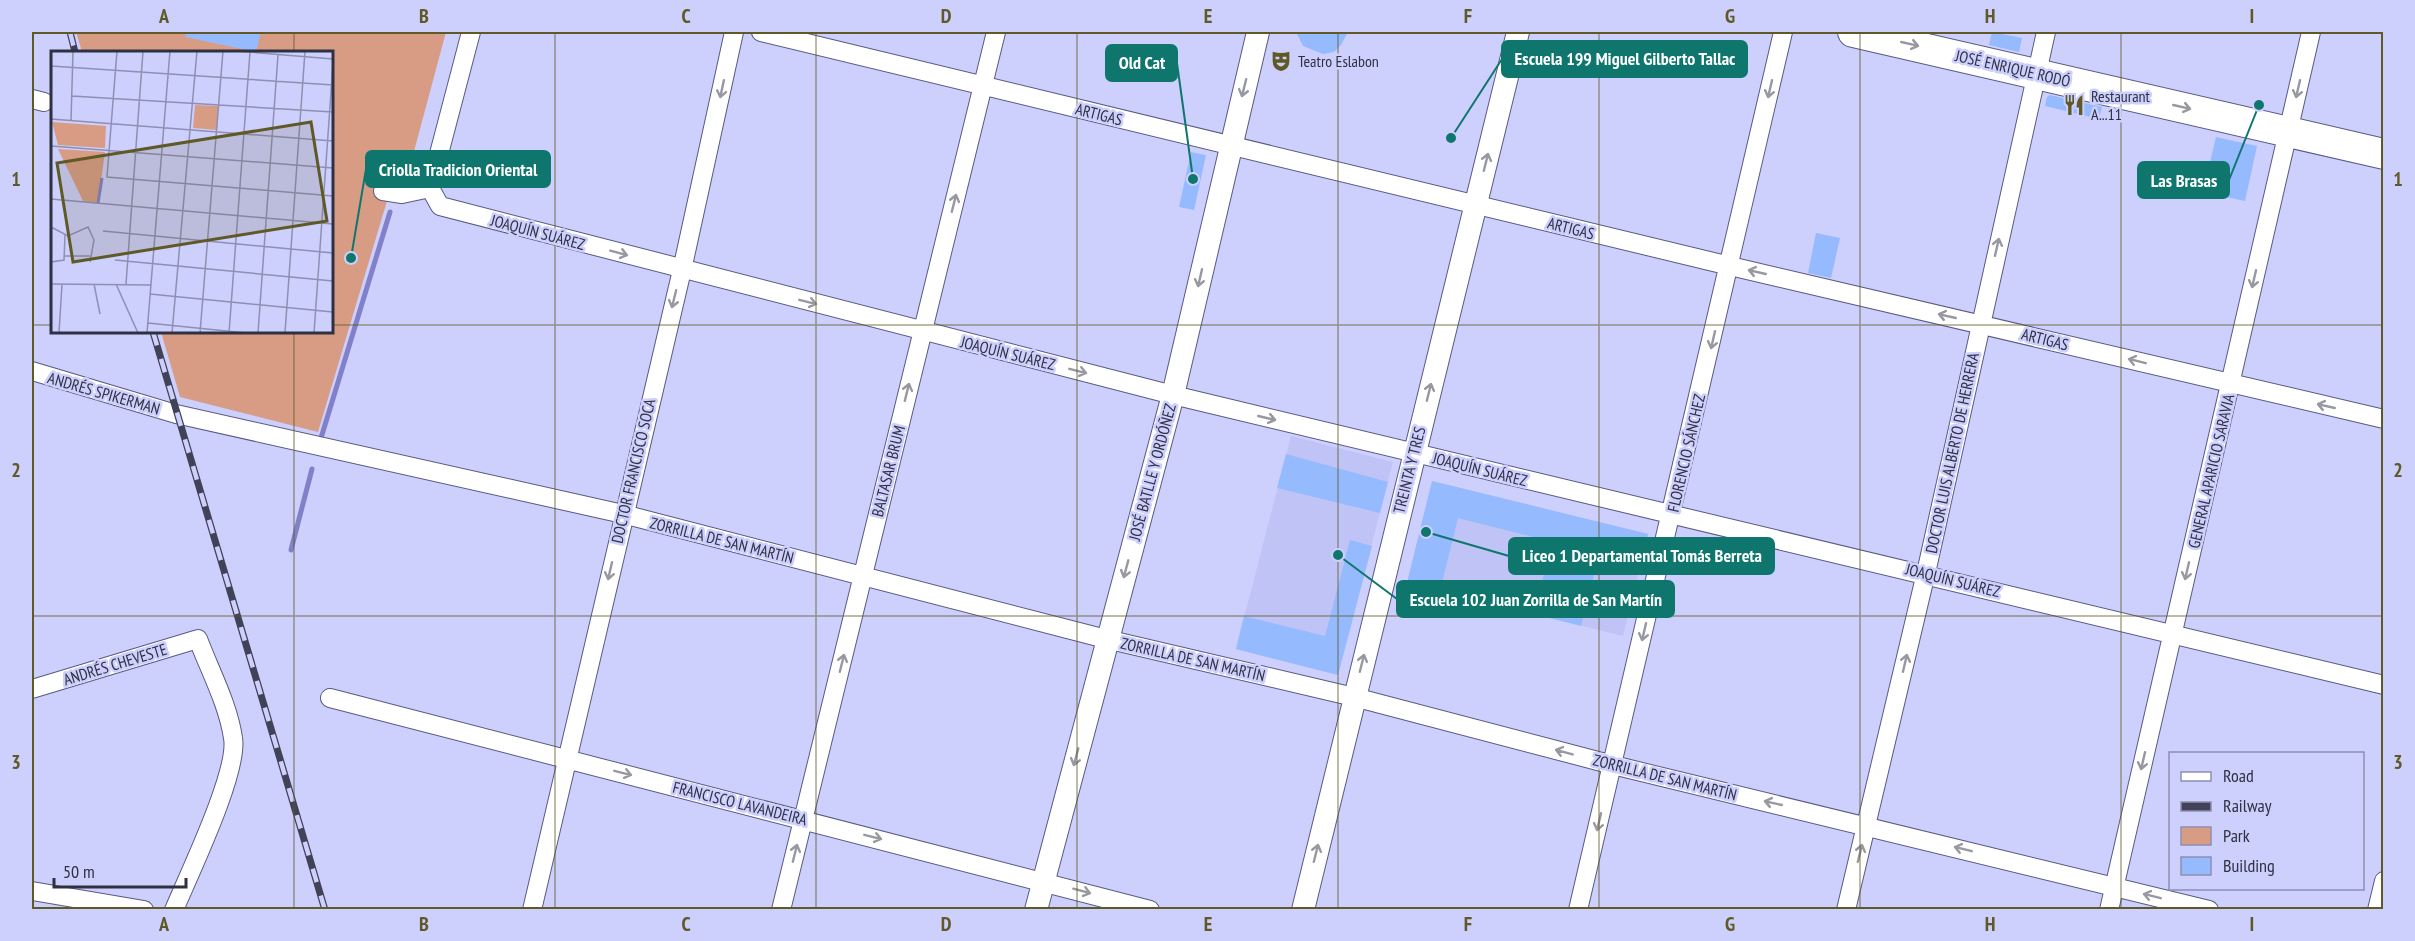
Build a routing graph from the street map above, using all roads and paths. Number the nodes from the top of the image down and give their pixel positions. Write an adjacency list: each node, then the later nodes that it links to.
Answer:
1 (471, 32): 16 (street)
2 (734, 32): 20 (street, DOCTOR FRANCISCO SOCA, one-way to 20)
3 (761, 32): 12 (street, ARTIGAS)
4 (996, 32): 12 (street, BALTASAR BRUM)
5 (1258, 32): 14 (street, JOSÉ BATLLE Y ORDÓÑEZ, one-way to 14)
6 (1518, 32): 18 (street, TREINTA Y TRES, one-way to 6)
7 (1783, 32): 19 (street, FLORENCIO SÁNCHEZ, one-way to 19)
8 (1853, 32): 11 (highway, JOSÉ ENRIQUE RODÓ, one-way to 11)
9 (2046, 32): 11 (street, DOCTOR LUIS ALBERTO DE HERRERA)
10 (2311, 32): 13 (street, GENERAL APARICIO SARAVIA, one-way to 13)
11 (2036, 73): 13 (highway, JOSÉ ENRIQUE RODÓ, one-way to 13); 21 (street, DOCTOR LUIS ALBERTO DE HERRERA, one-way to 11)
12 (983, 86): 14 (street, ARTIGAS); 22 (street, BALTASAR BRUM, one-way to 12)
13 (2288, 132): 15 (highway, JOSÉ ENRIQUE RODÓ); 24 (street, GENERAL APARICIO SARAVIA, one-way to 24)
14 (1230, 146): 18 (street, ARTIGAS); 25 (street, JOSÉ BATLLE Y ORDÓÑEZ, one-way to 25)
15 (2384, 154)
16 (430, 188): 17 (street); 20 (street, JOAQUÍN SUÁREZ, one-way to 20)
17 (383, 191)
18 (1476, 205): 19 (street, ARTIGAS); 28 (street, TREINTA Y TRES, one-way to 18)
19 (1730, 266): 21 (street, ARTIGAS, one-way to 19); 30 (street, FLORENCIO SÁNCHEZ, one-way to 30)
20 (682, 270): 22 (street, JOAQUÍN SUÁREZ, one-way to 22); 29 (street, DOCTOR FRANCISCO SOCA, one-way to 29)
21 (1980, 324): 24 (street, ARTIGAS, one-way to 21); 31 (street, DOCTOR LUIS ALBERTO DE HERRERA)
22 (922, 332): 25 (street, JOAQUÍN SUÁREZ, one-way to 25); 32 (street, BALTASAR BRUM, one-way to 22)
23 (32, 371): 26 (street, ANDRÉS SPIKERMAN)
24 (2231, 384): 27 (street, ARTIGAS, one-way to 24); 33 (street, GENERAL APARICIO SARAVIA, one-way to 33)
25 (1173, 395): 28 (street, JOAQUÍN SUÁREZ, one-way to 28); 34 (street, JOSÉ BATLLE Y ORDÓÑEZ, one-way to 34)
26 (176, 414): 29 (street, ZORRILLA DE SAN MARTÍN)
27 (2384, 419)
28 (1414, 453): 30 (street, JOAQUÍN SUÁREZ); 37 (street, TREINTA Y TRES, one-way to 28)
29 (623, 514): 32 (street, ZORRILLA DE SAN MARTÍN); 39 (street, DOCTOR FRANCISCO SOCA, one-way to 39)
30 (1672, 515): 31 (street, JOAQUÍN SUÁREZ); 40 (street, FLORENCIO SÁNCHEZ, one-way to 40)
31 (1926, 573): 33 (street, JOAQUÍN SUÁREZ); 42 (street, DOCTOR LUIS ALBERTO DE HERRERA, one-way to 31)
32 (863, 576): 34 (street, ZORRILLA DE SAN MARTÍN); 41 (street, BALTASAR BRUM, one-way to 32)
33 (2172, 635): 35 (street, JOAQUÍN SUÁREZ); 45 (street, GENERAL APARICIO SARAVIA, one-way to 45)
34 (1106, 639): 37 (street, ZORRILLA DE SAN MARTÍN); 43 (street, JOSÉ BATLLE Y ORDÓÑEZ, one-way to 43)
35 (2384, 685)
36 (32, 689): 48 (street, ANDRÉS CHEVESTE)
37 (1354, 697): 40 (street, ZORRILLA DE SAN MARTÍN, one-way to 37); 53 (street, TREINTA Y TRES, one-way to 37)
38 (330, 698): 39 (street, FRANCISCO LAVANDEIRA)
39 (566, 758): 41 (street, FRANCISCO LAVANDEIRA, one-way to 41); 49 (street, DOCTOR FRANCISCO SOCA)
40 (1613, 765): 42 (street, ZORRILLA DE SAN MARTÍN, one-way to 40); 54 (street, FLORENCIO SÁNCHEZ, one-way to 54)
41 (804, 819): 43 (street, FRANCISCO LAVANDEIRA, one-way to 43); 50 (street, BALTASAR BRUM, one-way to 41)
42 (1867, 825): 45 (street, ZORRILLA DE SAN MARTÍN, one-way to 42); 55 (street, DOCTOR LUIS ALBERTO DE HERRERA, one-way to 42)
43 (1044, 881): 51 (street, JOSÉ BATLLE Y ORDÓÑEZ); 52 (street, FRANCISCO LAVANDEIRA, one-way to 52)
44 (2384, 881): 58 (street)
45 (2115, 886): 56 (street, GENERAL APARICIO SARAVIA); 57 (street, ZORRILLA DE SAN MARTÍN, one-way to 45)
46 (32, 891): 47 (street)
47 (144, 909)
48 (174, 909)
49 (532, 909)
50 (780, 909)
51 (1036, 909)
52 (1150, 909)
53 (1303, 909)
54 (1578, 909)
55 (1846, 909)
56 (2109, 909)
57 (2209, 909)
58 (2377, 909)

